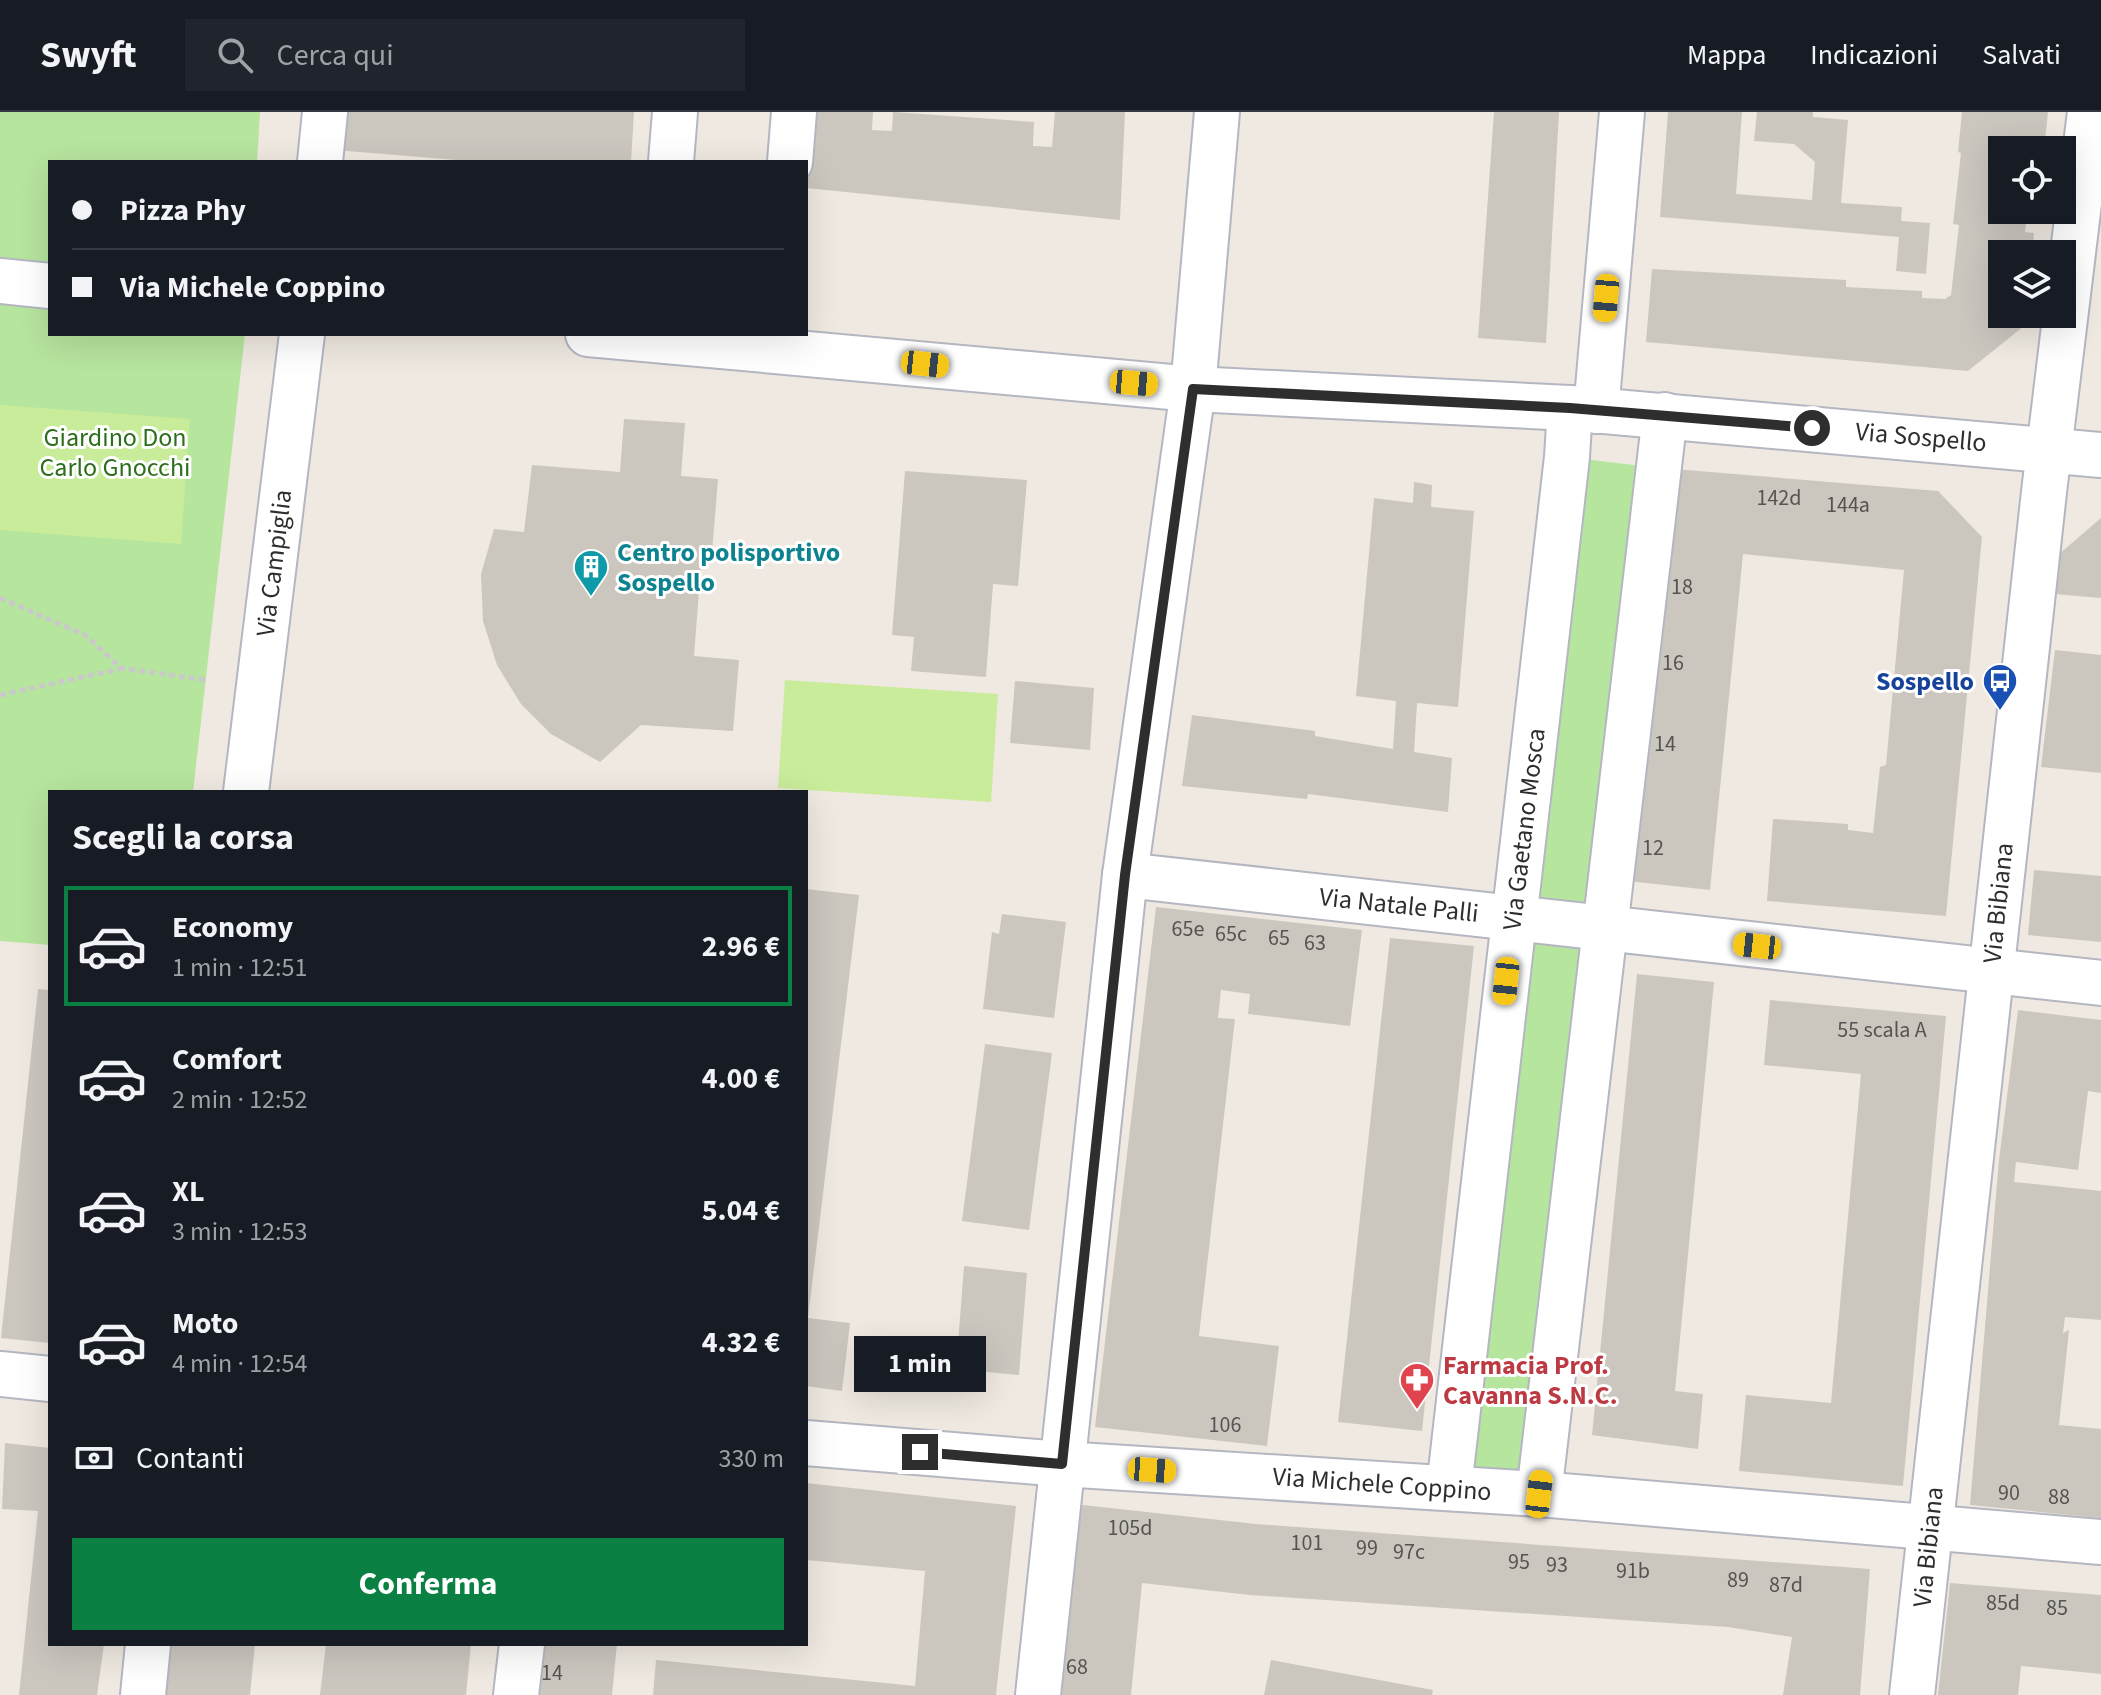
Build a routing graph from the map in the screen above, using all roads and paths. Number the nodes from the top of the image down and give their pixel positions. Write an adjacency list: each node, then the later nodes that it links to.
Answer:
1 (325, 112): 7 (street)
2 (675, 112): 8 (street)
3 (794, 112): 9 (street)
4 (1217, 112): 16 (street)
5 (1622, 112): 17 (street)
6 (2090, 112): 19 (street, Via Bibiana)
7 (320, 160)
8 (671, 160)
9 (790, 160)
10 (0, 281): 11 (street)
11 (48, 286)
12 (302, 336): 25 (street, Via Campiglia)
13 (632, 336): 14 (street, Via Sospello)
14 (654, 337): 15 (street, Via Sospello)
15 (777, 342): 16 (street, Via Sospello)
16 (1193, 389): 17 (street, Via Sospello); 26 (street)
17 (1583, 409): 18 (street, Via Sospello); 27 (street, Via Gaetano Mosca)
18 (1665, 415): 19 (street, Via Sospello); 28 (street)
19 (2049, 450): 20 (street, Via Sospello); 29 (street, Via Bibiana)
20 (2101, 455)
21 (0, 598): 22 (path)
22 (121, 668): 23 (path); 24 (path)
23 (206, 680)
24 (0, 695)
25 (246, 790)
26 (1125, 875): 27 (street, Via Natale Palli); 34 (street)
27 (1513, 918): 28 (street, Via Natale Palli); 35 (street, Via Gaetano Mosca)
28 (1603, 929): 29 (street, Via Natale Palli); 36 (street)
29 (1991, 972): 30 (street, Via Natale Palli); 37 (street, Via Bibiana)
30 (2101, 983)
31 (0, 1374): 32 (street)
32 (48, 1379)
33 (808, 1443): 34 (street, Via Michele Coppino)
34 (1062, 1464): 35 (street, Via Michele Coppino); 43 (street)
35 (1449, 1488): 36 (street, Via Michele Coppino)
36 (1539, 1494): 37 (street, Via Michele Coppino)
37 (1931, 1527): 38 (street, Via Michele Coppino); 44 (street, Via Bibiana)
38 (2101, 1542)
39 (148, 1646): 41 (street)
40 (522, 1646): 42 (street)
41 (143, 1695)
42 (516, 1695)
43 (1038, 1695)
44 (1912, 1695)

